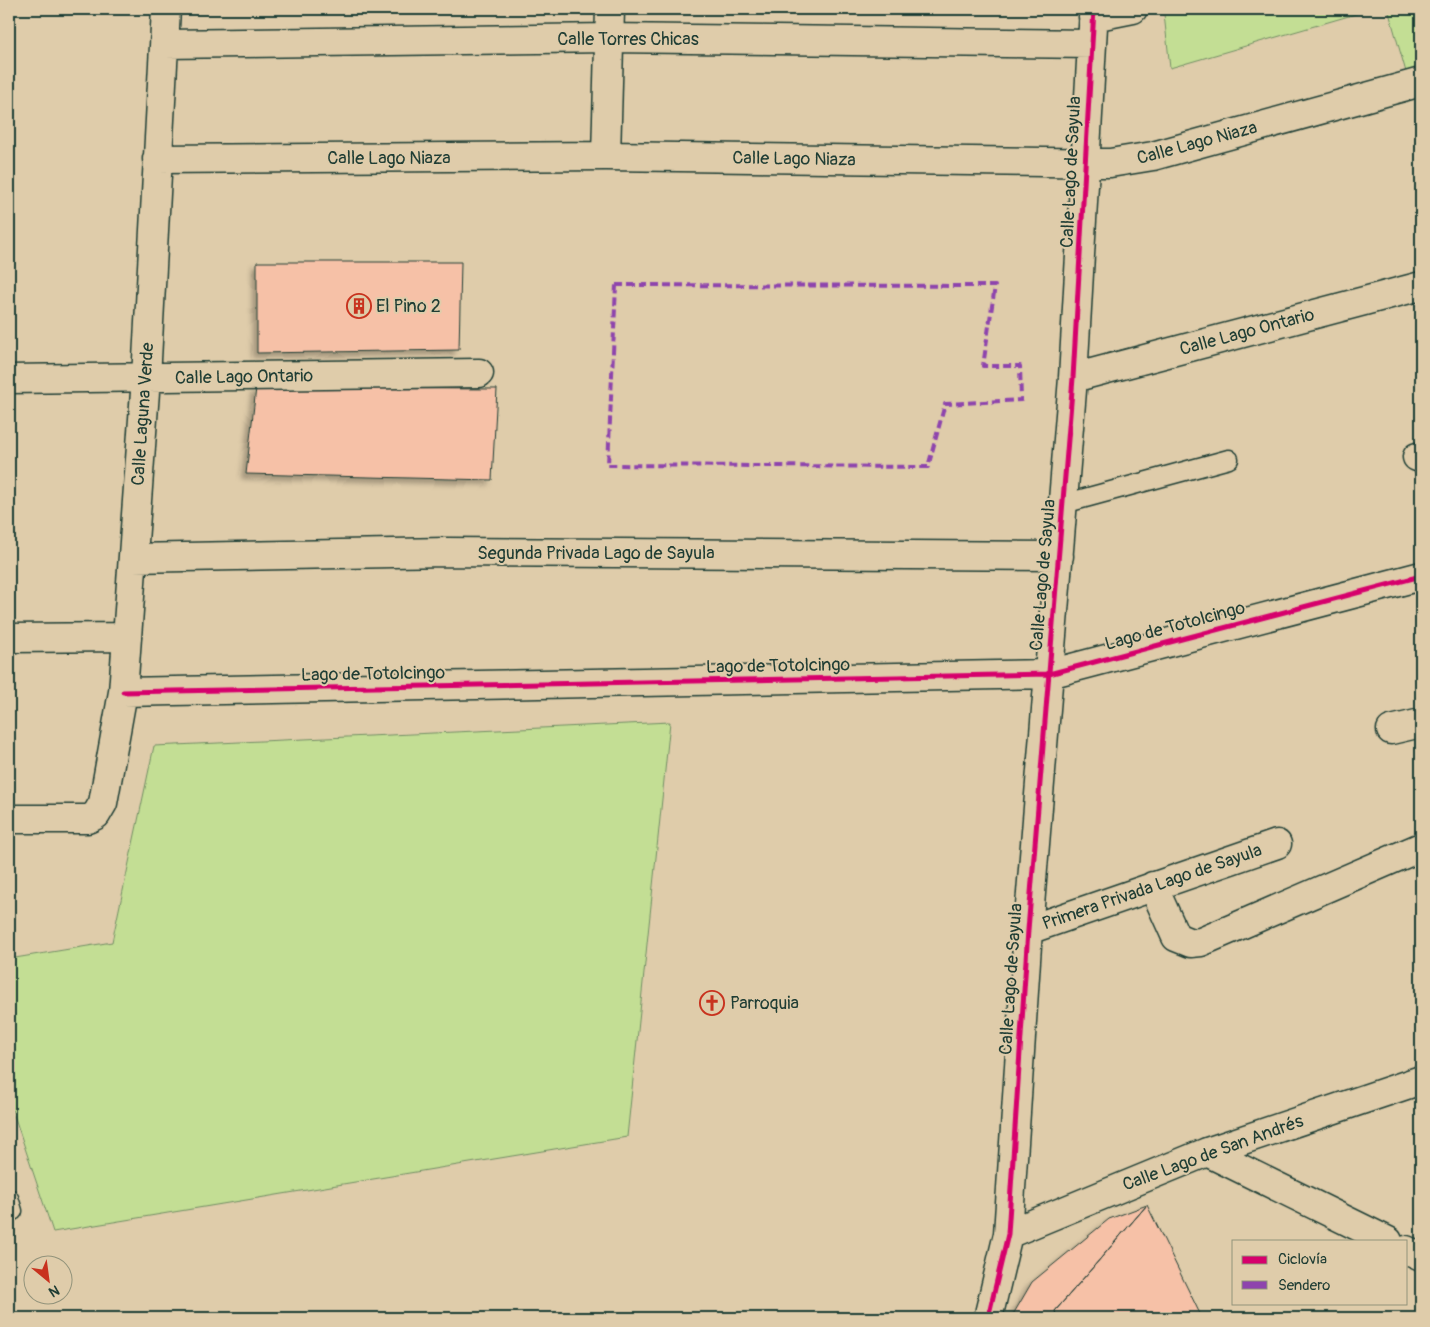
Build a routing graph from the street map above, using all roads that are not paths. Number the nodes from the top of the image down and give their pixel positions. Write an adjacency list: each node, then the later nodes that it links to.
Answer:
1 (166, 9): 6 (street, Calle Laguna Verde)
2 (610, 9): 5 (street)
3 (1133, 9): 4 (street, Calle Torres Chicas)
4 (1093, 23): 5 (street, Calle Torres Chicas); 10 (street, Calle Lago de Sayula)
5 (609, 38): 6 (street, Calle Torres Chicas); 8 (street)
6 (165, 44): 9 (street, Calle Laguna Verde)
7 (1421, 82): 10 (street, Calle Lago Niaza)
8 (606, 156): 9 (street, Calle Lago Niaza); 10 (street, Calle Lago Niaza)
9 (157, 159): 13 (street, Calle Laguna Verde)
10 (1086, 162): 14 (street, Calle Lago de Sayula)
11 (1421, 286): 14 (street, Calle Lago Ontario)
12 (480, 373): 13 (street, Calle Lago Ontario)
13 (146, 378): 15 (street, Calle Lago Ontario); 19 (street, Calle Laguna Verde)
14 (1073, 378): 17 (street, Calle Lago de Sayula)
15 (9, 379)
16 (1229, 459): 17 (lane)
17 (1063, 504): 18 (street, Calle Lago de Sayula)
18 (1059, 556): 19 (street, Segunda Privada Lago de Sayula); 23 (street, Calle Lago de Sayula)
19 (133, 558): 21 (street, Calle Laguna Verde)
20 (1421, 576): 23 (street, Lago de Totolcingo)
21 (127, 637): 22 (street); 24 (street, Calle Laguna Verde)
22 (9, 638)
23 (1048, 674): 24 (street, Lago de Totolcingo); 31 (street, Calle Lago de Sayula)
24 (123, 692): 27 (street, Calle Laguna Verde)
25 (1421, 723): 26 (street)
26 (1391, 730)
27 (9, 819)
28 (1277, 844): 30 (street, Primera Privada Lago de Sayula)
29 (1421, 847): 30 (street)
30 (1153, 886): 31 (street, Primera Privada Lago de Sayula)
31 (1028, 930): 34 (street, Calle Lago de Sayula)
32 (1421, 1080): 33 (street, Calle Lago de San Andrés)
33 (1207, 1152): 34 (street, Calle Lago de San Andrés); 35 (street)
34 (1008, 1234): 38 (street, Calle Lago de Sayula)
35 (1386, 1240)
36 (1408, 1251): 37 (street)
37 (1421, 1257)
38 (988, 1318)

